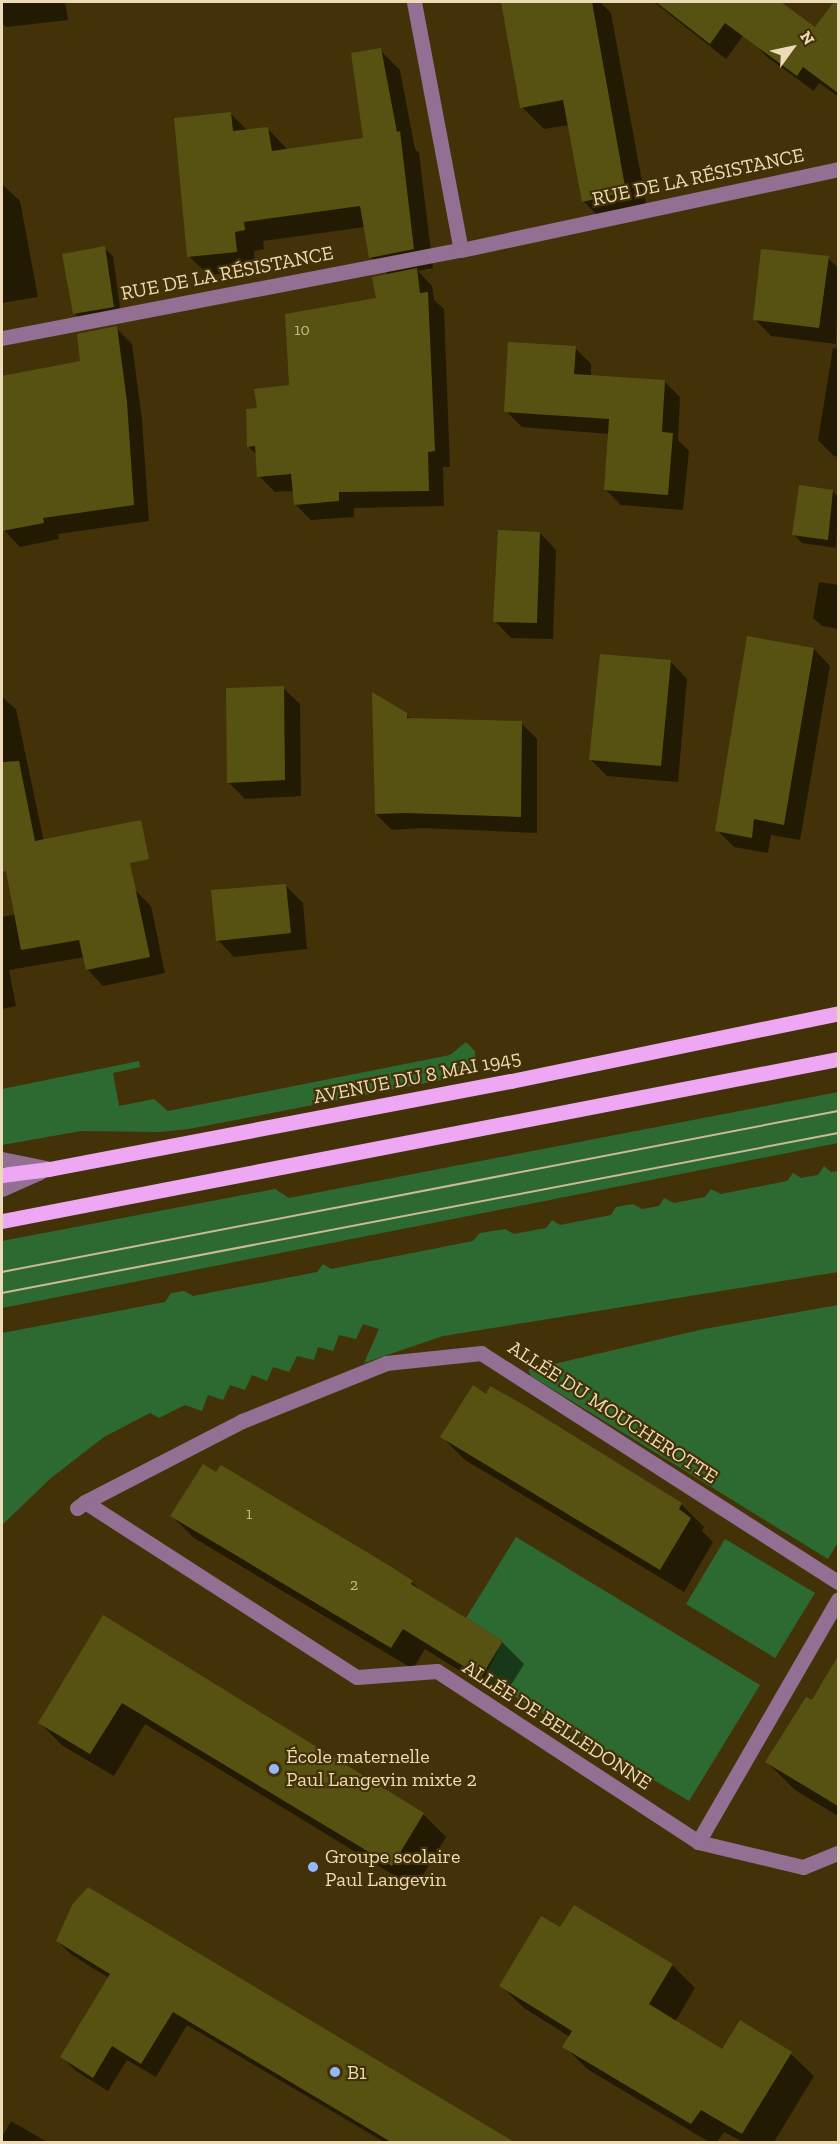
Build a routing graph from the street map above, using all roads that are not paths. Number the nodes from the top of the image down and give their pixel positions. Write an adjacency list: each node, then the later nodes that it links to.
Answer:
1 (414, 2): 3 (street)
2 (838, 169): 3 (street, RUE DE LA RÉSISTANCE)
3 (461, 250): 4 (street, RUE DE LA RÉSISTANCE)
4 (2, 338)
5 (838, 1013): 8 (main road, AVENUE DU 8 MAI 1945)
6 (838, 1059): 11 (main road)
7 (2, 1159): 8 (street)
8 (49, 1169): 9 (main road, AVENUE DU 8 MAI 1945); 10 (street)
9 (2, 1175)
10 (2, 1189)
11 (2, 1221)
12 (81, 1505): 13 (street, ALLÉE DU MOUCHEROTTE); 15 (street, ALLÉE DE BELLEDONNE)
13 (838, 1582)
14 (838, 1600): 15 (street)
15 (698, 1842): 16 (street, ALLÉE DE BELLEDONNE)
16 (838, 1853)

